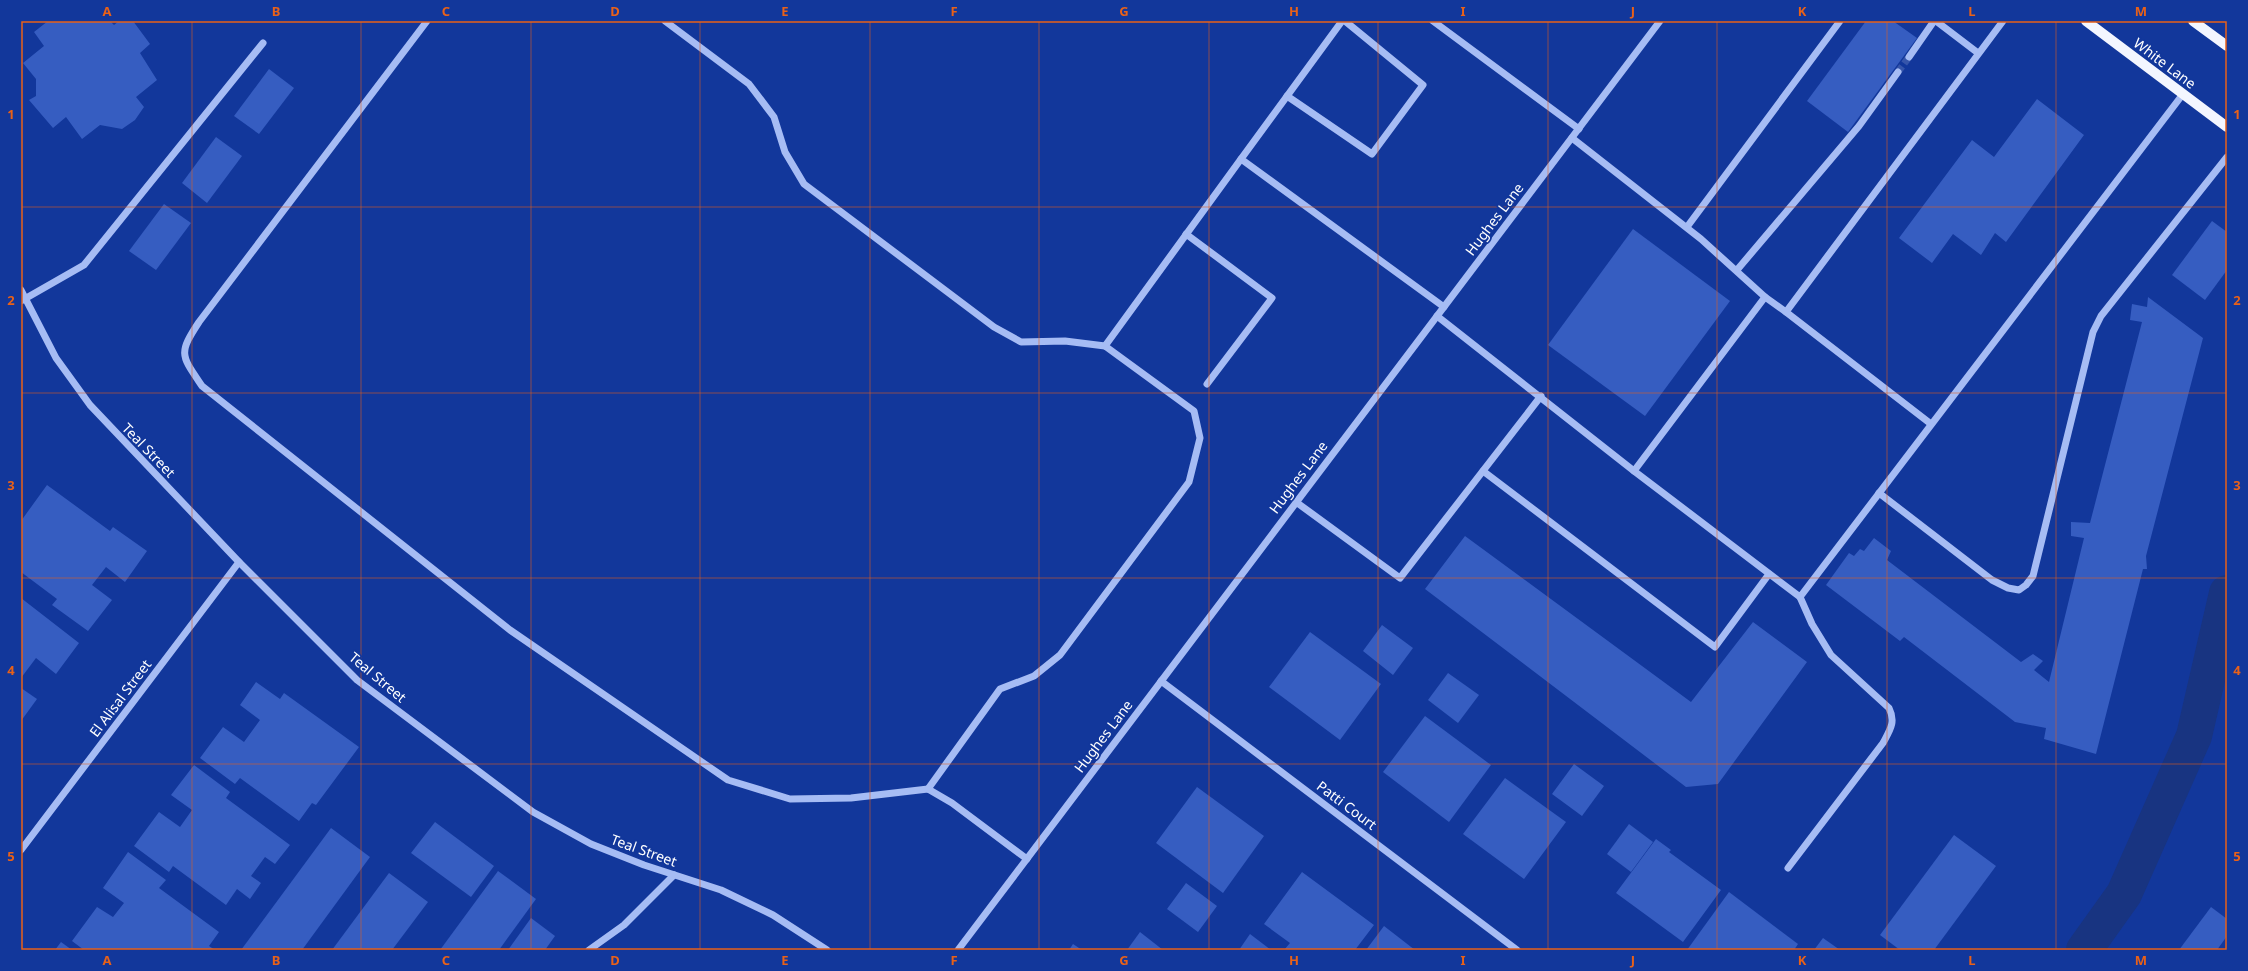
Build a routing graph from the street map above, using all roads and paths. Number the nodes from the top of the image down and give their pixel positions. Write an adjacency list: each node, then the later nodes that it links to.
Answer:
1 (427, 21): 44 (street)
2 (665, 21): 32 (street)
3 (1344, 21): 17 (street); 17 (street)
4 (1433, 21): 19 (street)
5 (1660, 21): 19 (street, Hughes Lane)
6 (1840, 21): 23 (street)
7 (1935, 21): 13 (street); 14 (street)
8 (2003, 21): 13 (street)
9 (2086, 21): 16 (main road, White Lane)
10 (2193, 21): 12 (main road)
11 (264, 43): 28 (street)
12 (2227, 46)
13 (1978, 53): 30 (street)
14 (1909, 57)
15 (1898, 72): 25 (street)
16 (2182, 94): 18 (main road, White Lane); 35 (street)
17 (1287, 96): 22 (street)
18 (2227, 127)
19 (1579, 129): 20 (street, Hughes Lane)
20 (1572, 138): 23 (street); 29 (street, Hughes Lane)
21 (2227, 157): 38 (street)
22 (1241, 159): 24 (street); 29 (street)
23 (1687, 228): 25 (street)
24 (1186, 234): 32 (street); 33 (street)
25 (1737, 270): 27 (street)
26 (21, 290): 28 (street, Teal Street)
27 (1765, 297): 30 (street); 37 (street)
28 (23, 301): 40 (street, Teal Street)
29 (1444, 307): 31 (street, Hughes Lane)
30 (1786, 312): 35 (street)
31 (1437, 316): 34 (street); 39 (street, Hughes Lane)
32 (1106, 346): 44 (street)
33 (1207, 384)
34 (1541, 396): 36 (street); 37 (street)
35 (1931, 424): 38 (street)
36 (1484, 471): 39 (street); 41 (street)
37 (1634, 471): 41 (street)
38 (1879, 492): 42 (street)
39 (1296, 502): 43 (street, Hughes Lane)
40 (239, 562): 45 (street, El Alisal Street); 48 (street, Teal Street)
41 (1769, 574): 42 (street)
42 (1800, 597): 47 (street)
43 (1161, 681): 46 (street, Hughes Lane); 52 (street, Patti Court)
44 (928, 789): 46 (street)
45 (21, 850)
46 (1026, 859): 51 (street, Hughes Lane)
47 (1788, 868)
48 (674, 875): 49 (street); 50 (street, Teal Street)
49 (589, 950)
50 (827, 950)
51 (958, 950)
52 (1517, 950)

